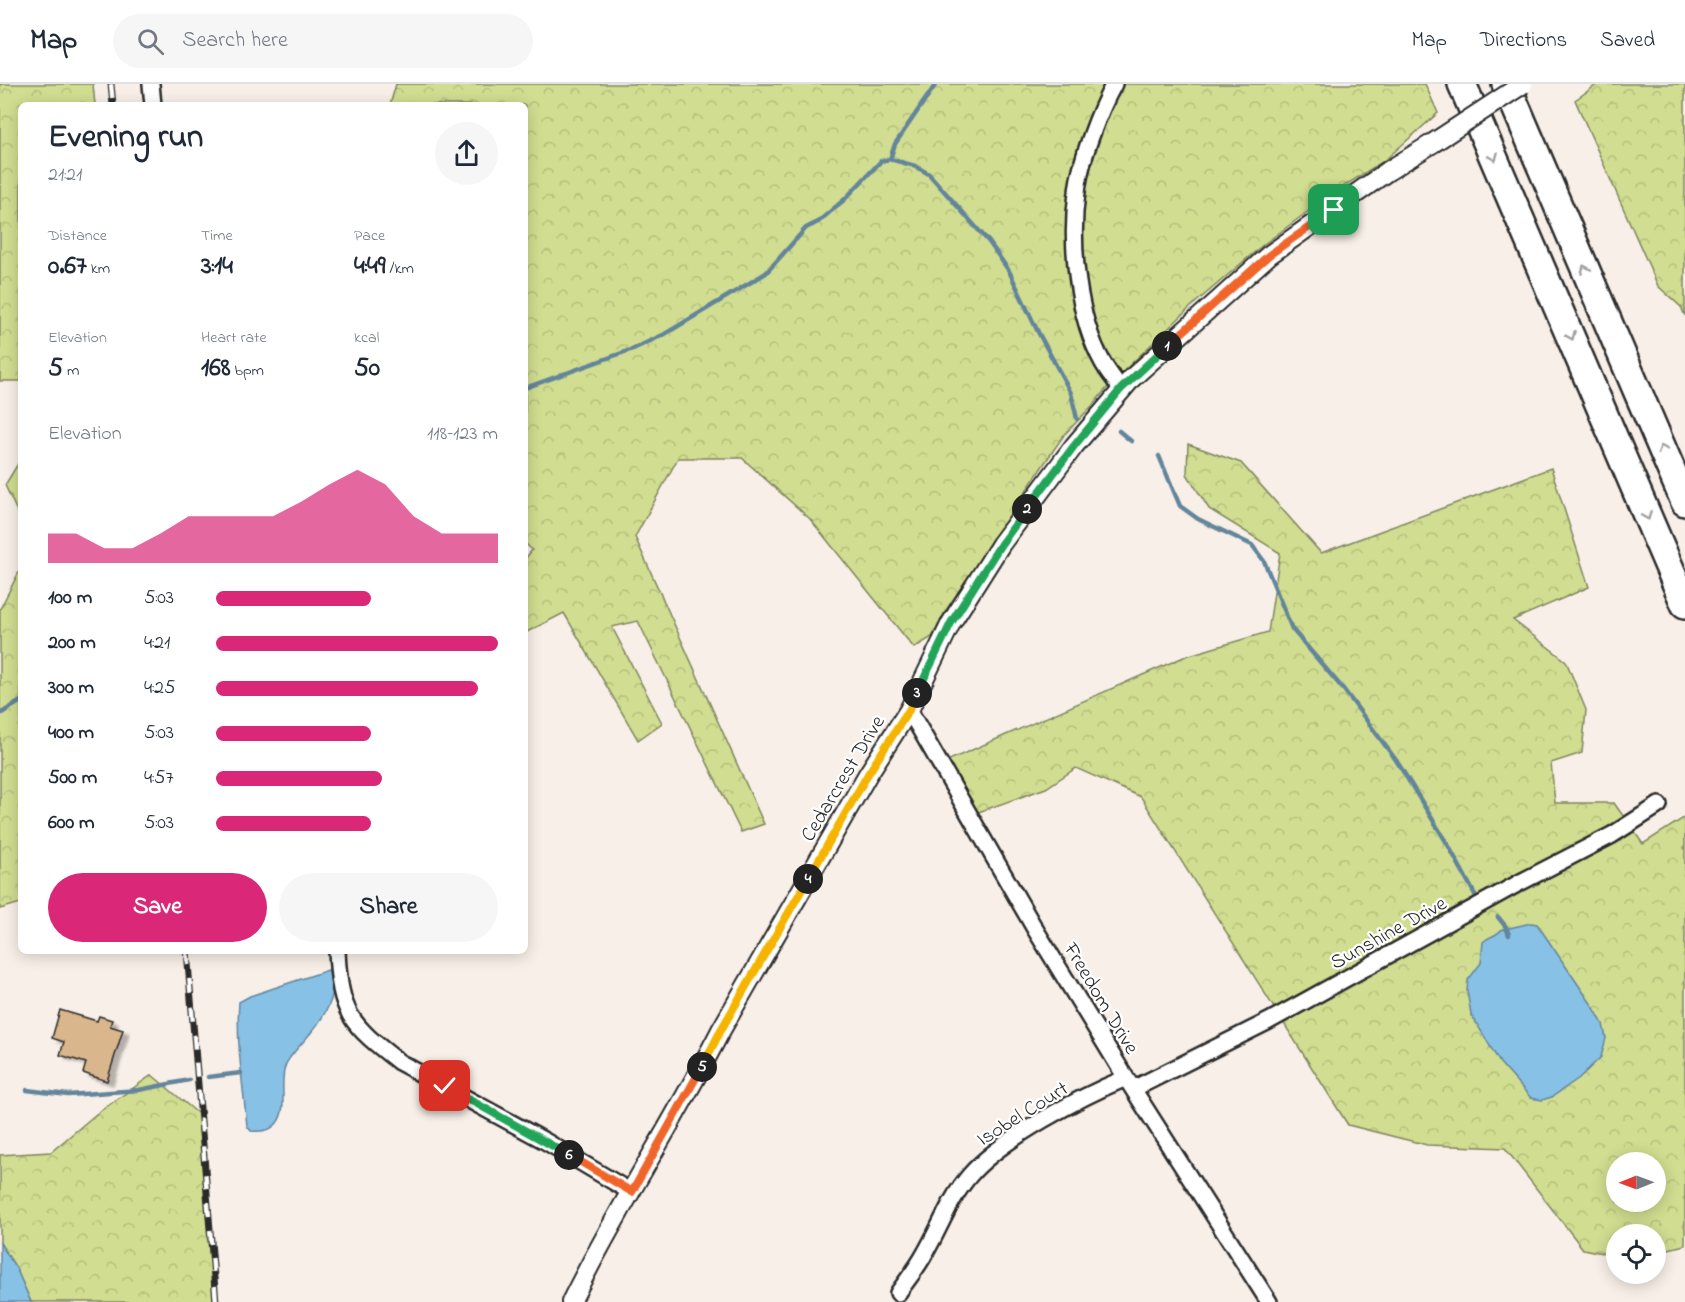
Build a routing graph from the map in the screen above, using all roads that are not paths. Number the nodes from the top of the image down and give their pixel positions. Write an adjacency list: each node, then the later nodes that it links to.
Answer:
1 (151, 84): 6 (street)
2 (1114, 84): 7 (street)
3 (1462, 84): 9 (highway, one-way to 9)
4 (1506, 84): 8 (highway, one-way to 4)
5 (1523, 84): 7 (street, Cedarcrest Drive, bridge)
6 (153, 102)
7 (1121, 389): 10 (street, Cedarcrest Drive)
8 (1685, 502)
9 (1685, 604)
10 (909, 710): 13 (street, Freedom Drive); 14 (street, Cedarcrest Drive)
11 (1659, 805): 13 (street, Sunshine Drive)
12 (337, 954): 14 (street)
13 (1130, 1083): 15 (street, Isobel Court); 17 (street, Freedom Drive)
14 (632, 1192): 16 (street, Cedarcrest Drive)
15 (898, 1293)
16 (571, 1302)
17 (1269, 1302)

